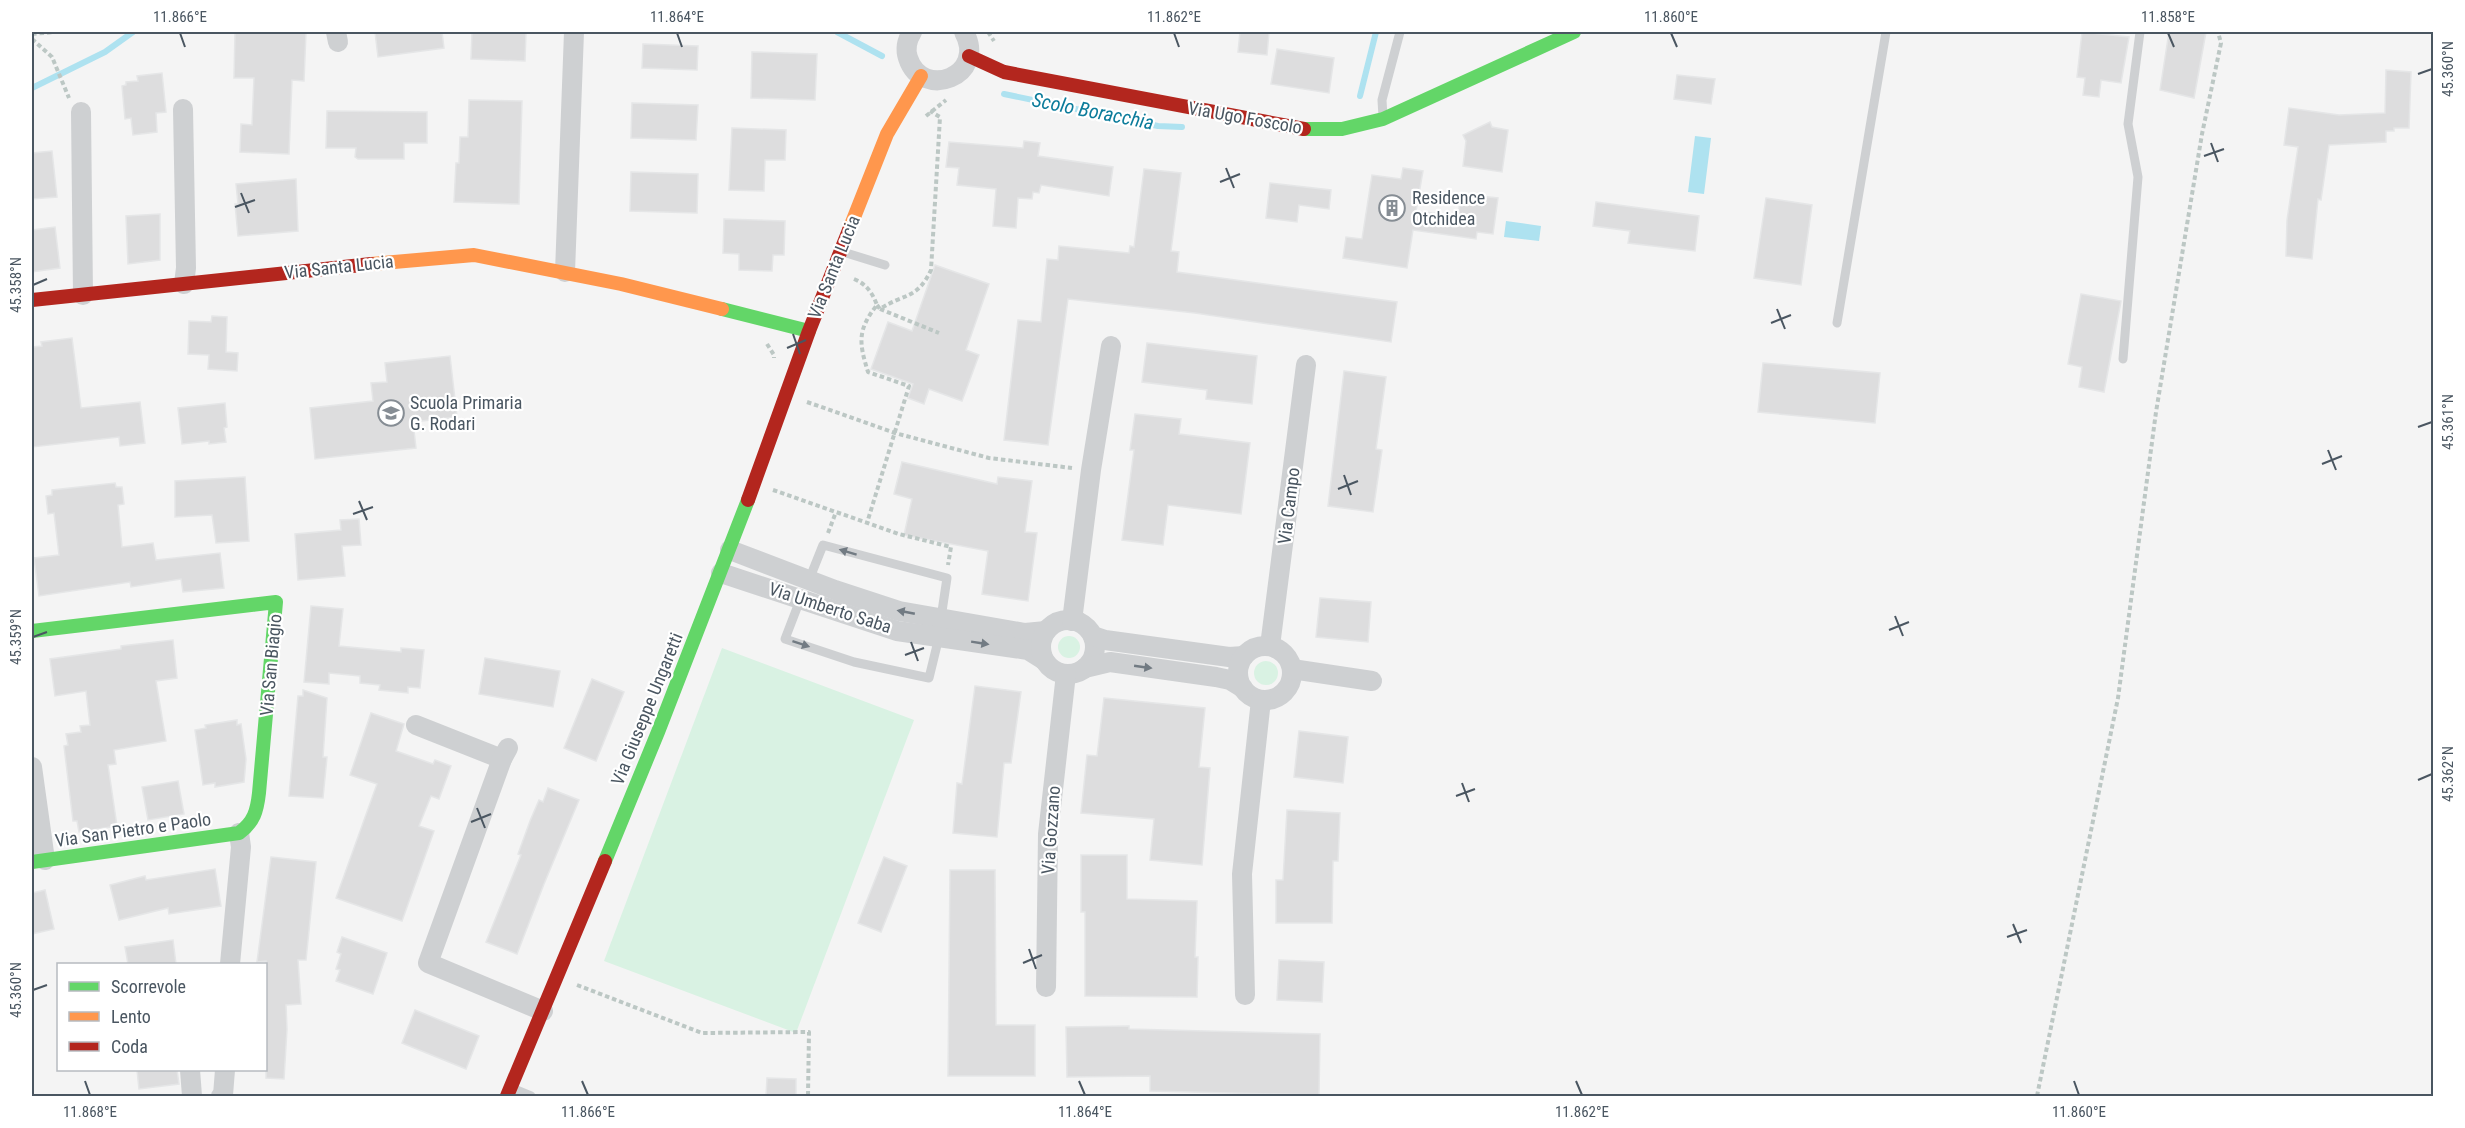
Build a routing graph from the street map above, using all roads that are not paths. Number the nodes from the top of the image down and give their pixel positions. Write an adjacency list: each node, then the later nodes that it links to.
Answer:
1 (574, 32): 15 (street)
2 (964, 32): 8 (street)
3 (1400, 32): 12 (lane)
4 (1574, 32): 12 (street, Via Ugo Foscolo)
5 (1886, 32): 19 (lane)
6 (2140, 32): 22 (lane)
7 (905, 33): 9 (street)
8 (969, 56): 9 (street); 12 (street, Via Ugo Foscolo)
9 (921, 76): 13 (street, Via Santa Lucia)
10 (183, 109): 16 (street)
11 (81, 112): 17 (street)
12 (1383, 119)
13 (840, 251): 14 (lane); 20 (street, Via Santa Lucia)
14 (885, 265)
15 (565, 272): 16 (street, Via Santa Lucia); 20 (street, Via Santa Lucia)
16 (184, 284): 17 (street, Via Santa Lucia)
17 (83, 295): 18 (street, Via Santa Lucia)
18 (32, 300)
19 (1837, 323)
20 (809, 331): 24 (street, Via Giuseppe Ungaretti)
21 (1111, 346): 28 (street)
22 (2123, 359)
23 (1306, 365): 33 (street, Via Campo)
24 (730, 550): 25 (street, Via Giuseppe Ungaretti); 26 (street, Via Umberto Saba)
25 (721, 573): 27 (street, Via Umberto Saba); 49 (street, Via Giuseppe Ungaretti)
26 (809, 580): 29 (street, Via Umberto Saba, one-way to 26); 29 (lane, one-way to 26)
27 (800, 600): 29 (street, Via Umberto Saba); 29 (lane, one-way to 29)
28 (1072, 621): 31 (street); 32 (street)
29 (940, 627): 31 (street, Via Umberto Saba); 35 (street, Via Umberto Saba, one-way to 35)
30 (32, 631): 44 (street, Via San Biagio)
31 (1046, 631): 35 (street)
32 (1093, 636): 34 (street); 36 (street)
33 (1270, 646): 34 (street); 37 (street)
34 (1244, 656): 40 (street)
35 (1044, 660): 38 (street)
36 (1085, 668): 38 (street); 40 (street, one-way to 40)
37 (1292, 669): 39 (street); 41 (street)
38 (1066, 674): 47 (street, Via Gozzano)
39 (1372, 681)
40 (1243, 688): 41 (street)
41 (1262, 700): 48 (street)
42 (416, 725): 49 (street)
43 (32, 767): 45 (street)
44 (239, 833): 45 (street, Via San Pietro e Paolo); 46 (street)
45 (38, 861)
46 (230, 963)
47 (1046, 987)
48 (1245, 995)
49 (543, 1011): 52 (street, Via Giuseppe Ungaretti)
50 (190, 1071): 53 (street)
51 (225, 1071): 54 (street)
52 (509, 1092): 55 (lane)
53 (192, 1096)
54 (221, 1096)
55 (531, 1096)

